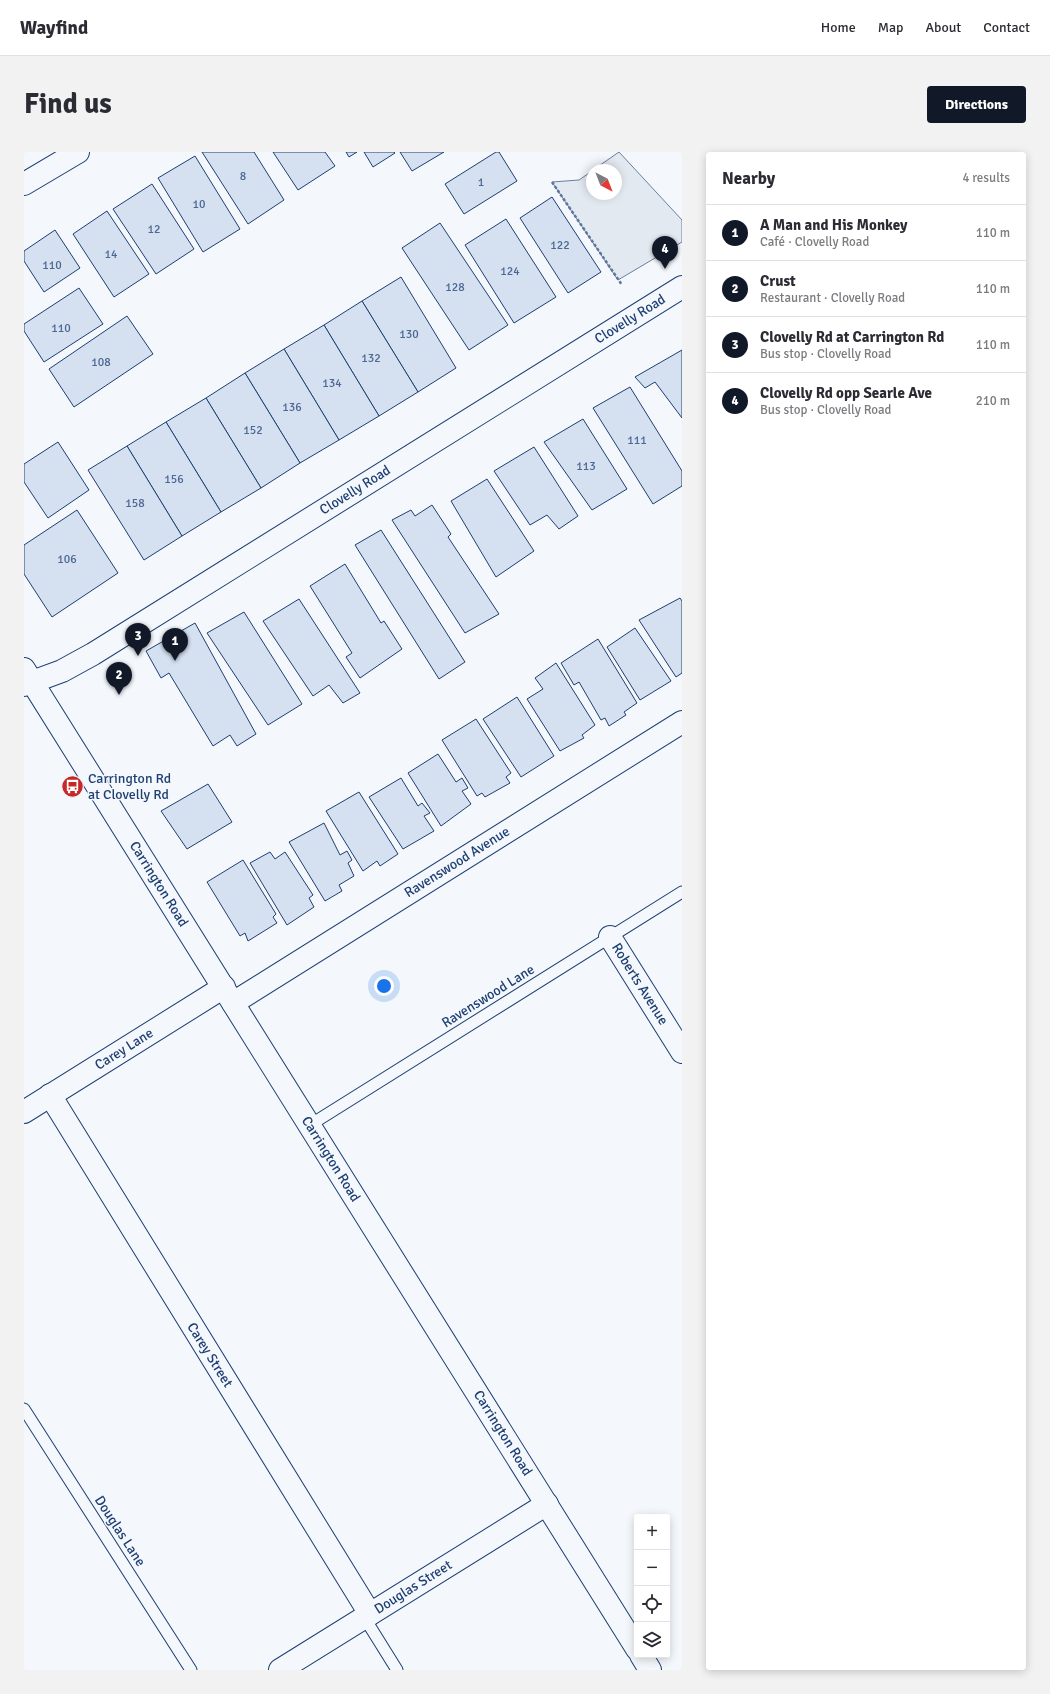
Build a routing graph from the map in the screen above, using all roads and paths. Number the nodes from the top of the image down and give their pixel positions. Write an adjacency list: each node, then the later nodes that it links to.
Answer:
1 (78, 152): 3 (street)
2 (552, 182): 4 (path)
3 (24, 184)
4 (622, 285)
5 (682, 287): 6 (street, Clovelly Road)
6 (27, 678): 10 (street, Carrington Road)
7 (682, 722): 10 (street, Ravenswood Avenue)
8 (682, 892): 9 (lane, Ravenswood Lane)
9 (610, 937): 11 (street, Roberts Avenue); 14 (lane, Ravenswood Lane)
10 (228, 995): 12 (street, Carey Lane); 14 (street, Carrington Road)
11 (682, 1052)
12 (50, 1095): 13 (street, Carey Lane); 17 (street, Carey Street)
13 (24, 1112)
14 (310, 1125): 16 (street, Carrington Road)
15 (24, 1409): 20 (lane, Douglas Lane)
16 (547, 1504): 17 (street, Douglas Street); 18 (street, Carrington Road)
17 (367, 1616): 21 (street, Douglas Street); 22 (lane)
18 (634, 1644)
19 (643, 1658): 23 (street)
20 (191, 1670)
21 (280, 1670)
22 (397, 1670)
23 (650, 1670)

